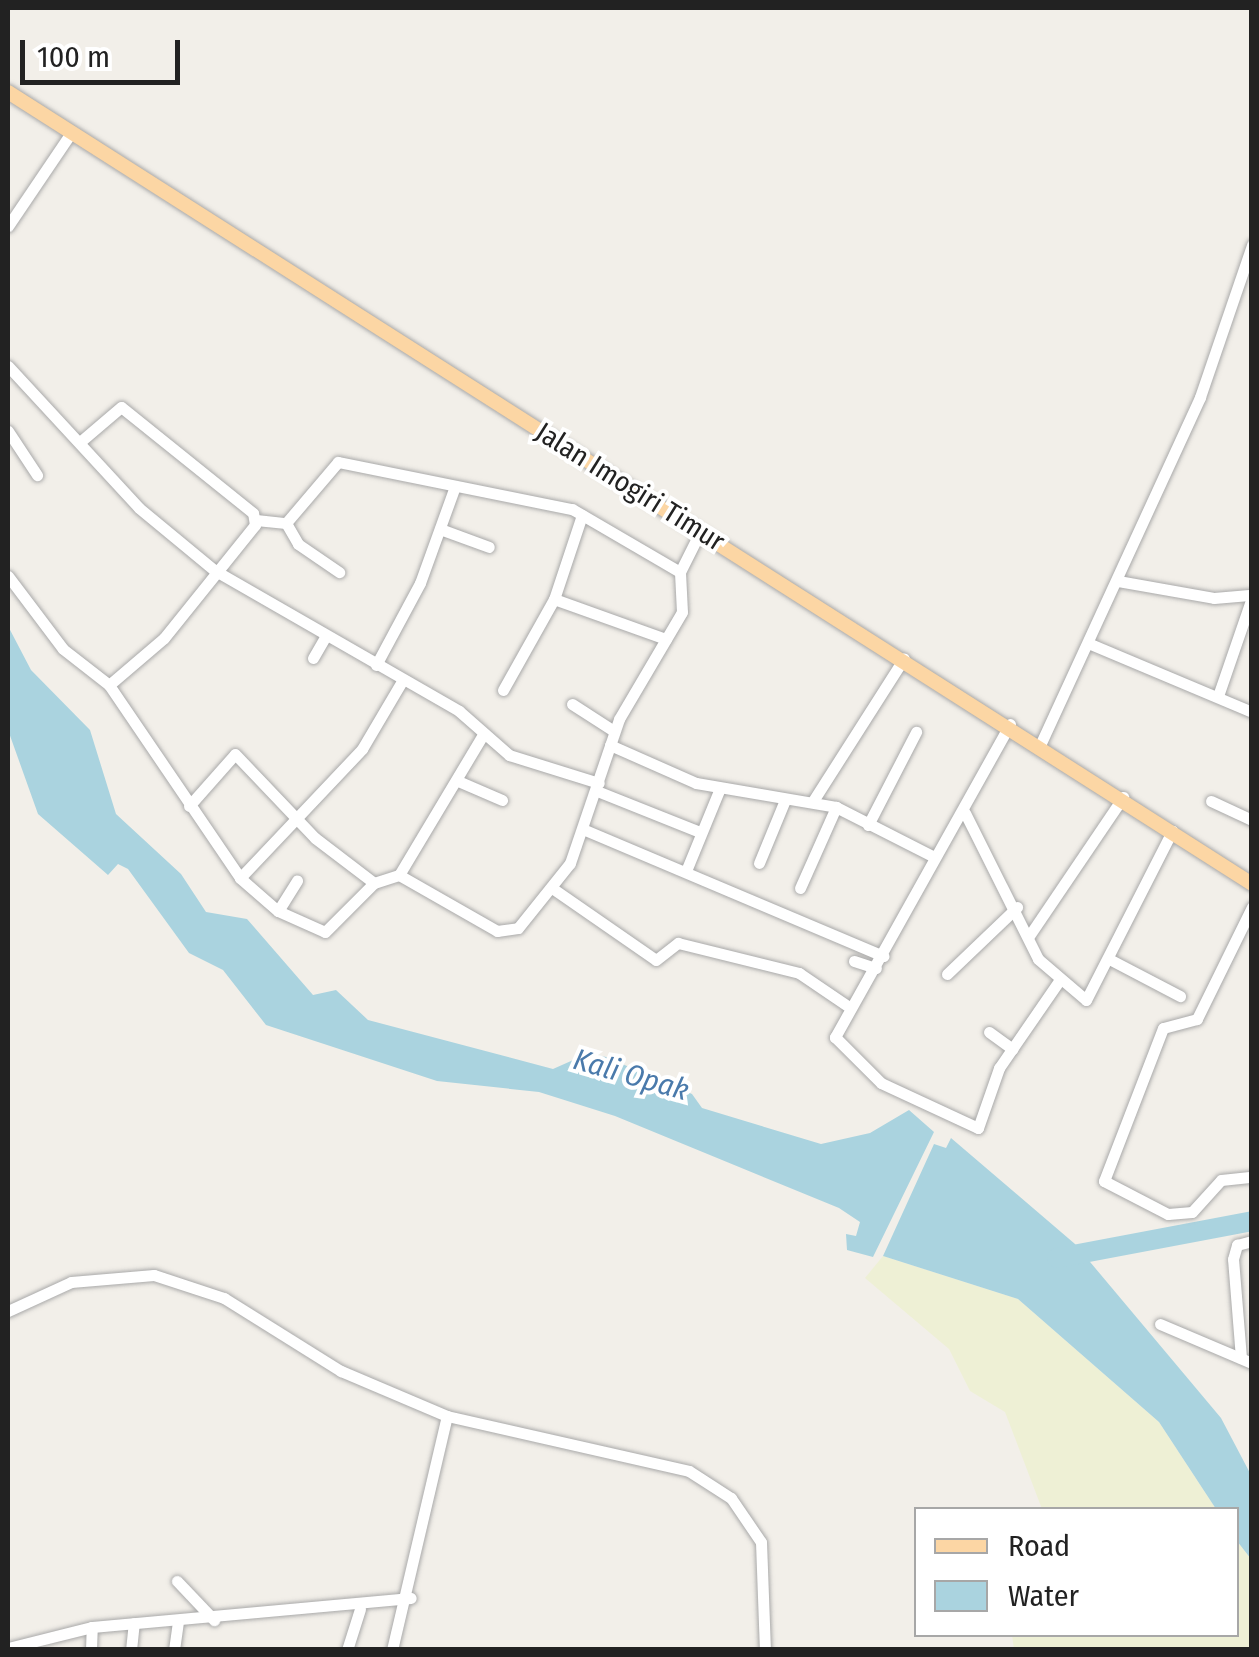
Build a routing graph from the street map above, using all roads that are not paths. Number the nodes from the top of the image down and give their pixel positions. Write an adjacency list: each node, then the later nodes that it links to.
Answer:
1 (8, 92): 2 (main road, Jalan Imogiri Timur)
2 (71, 133): 3 (street); 14 (main road, Jalan Imogiri Timur)
3 (8, 226)
4 (1252, 245): 20 (street)
5 (8, 366): 7 (street)
6 (8, 432): 8 (street)
7 (81, 441): 11 (street); 16 (street)
8 (37, 475)
9 (454, 488): 10 (street); 12 (street); 13 (street)
10 (582, 515): 18 (street); 22 (street)
11 (256, 520): 12 (street); 16 (street)
12 (286, 523): 17 (street)
13 (440, 528): 15 (street); 28 (street)
14 (700, 532): 18 (street); 27 (main road, Jalan Imogiri Timur)
15 (490, 547)
16 (214, 570): 23 (street); 30 (street)
17 (339, 572)
18 (680, 572): 24 (street)
19 (8, 576): 30 (street)
20 (1118, 581): 21 (street); 25 (street)
21 (1252, 596): 32 (street)
22 (554, 599): 24 (street); 31 (street)
23 (325, 637): 26 (street); 28 (street)
24 (666, 640): 36 (street)
25 (1088, 644): 32 (street); 39 (street)
26 (313, 658)
27 (904, 658): 35 (main road, Jalan Imogiri Timur); 48 (street)
28 (376, 666): 29 (street)
29 (402, 680): 38 (street); 53 (street)
30 (109, 684): 49 (street)
31 (503, 690)
32 (1218, 696): 34 (street)
33 (572, 704): 36 (street)
34 (1252, 712)
35 (1010, 724): 39 (main road, Jalan Imogiri Timur); 51 (street)
36 (614, 731): 40 (street)
37 (916, 732): 54 (street)
38 (484, 733): 41 (street); 42 (street)
39 (1041, 743): 44 (main road, Jalan Imogiri Timur)
40 (610, 745): 42 (street); 43 (street)
41 (458, 782): 45 (street); 61 (street)
42 (598, 787): 55 (street); 56 (street)
43 (720, 788): 46 (street); 56 (street)
44 (1123, 797): 57 (main road, Jalan Imogiri Timur); 71 (street)
45 (502, 800)
46 (785, 800): 48 (street); 59 (street)
47 (1210, 801): 52 (street)
48 (813, 802): 50 (street)
49 (190, 806): 53 (street); 62 (street)
50 (836, 807): 54 (street); 67 (street)
51 (965, 813): 58 (street); 68 (street)
52 (1252, 820)
53 (298, 822): 62 (street); 64 (street)
54 (868, 825): 58 (street)
55 (584, 830): 60 (street); 66 (street)
56 (700, 832): 60 (street)
57 (1172, 832): 65 (main road, Jalan Imogiri Timur); 72 (street)
58 (934, 857): 74 (street)
59 (759, 863)
60 (686, 871): 74 (street)
61 (399, 875): 64 (street); 66 (street)
62 (240, 878): 70 (street)
63 (296, 880): 70 (street)
64 (374, 883): 70 (street)
65 (1252, 884)
66 (552, 888): 78 (street)
67 (800, 888)
68 (1017, 907): 71 (street); 75 (street)
69 (1252, 907): 81 (street)
70 (278, 912)
71 (1029, 936): 76 (street)
72 (1112, 960): 76 (street); 77 (street)
73 (854, 962): 74 (street)
74 (880, 962): 78 (street)
75 (947, 974)
76 (1060, 981): 80 (street)
77 (1180, 996)
78 (846, 1004): 80 (street)
79 (988, 1032): 80 (street)
80 (1012, 1048)
81 (1252, 1177)
82 (1252, 1242): 85 (street)
83 (8, 1311): 86 (street)
84 (1160, 1324): 85 (street)
85 (1246, 1360)
86 (447, 1416): 88 (street); 100 (street)
87 (177, 1581): 90 (street)
88 (411, 1598): 89 (street); 99 (street)
89 (360, 1610): 90 (street); 98 (street)
90 (214, 1620): 91 (street)
91 (178, 1622): 92 (street); 97 (street)
92 (134, 1623): 93 (street); 96 (street)
93 (92, 1626): 94 (street); 95 (street)
94 (8, 1648)
95 (91, 1650)
96 (132, 1650)
97 (174, 1650)
98 (347, 1650)
99 (392, 1650)
100 (764, 1650)

